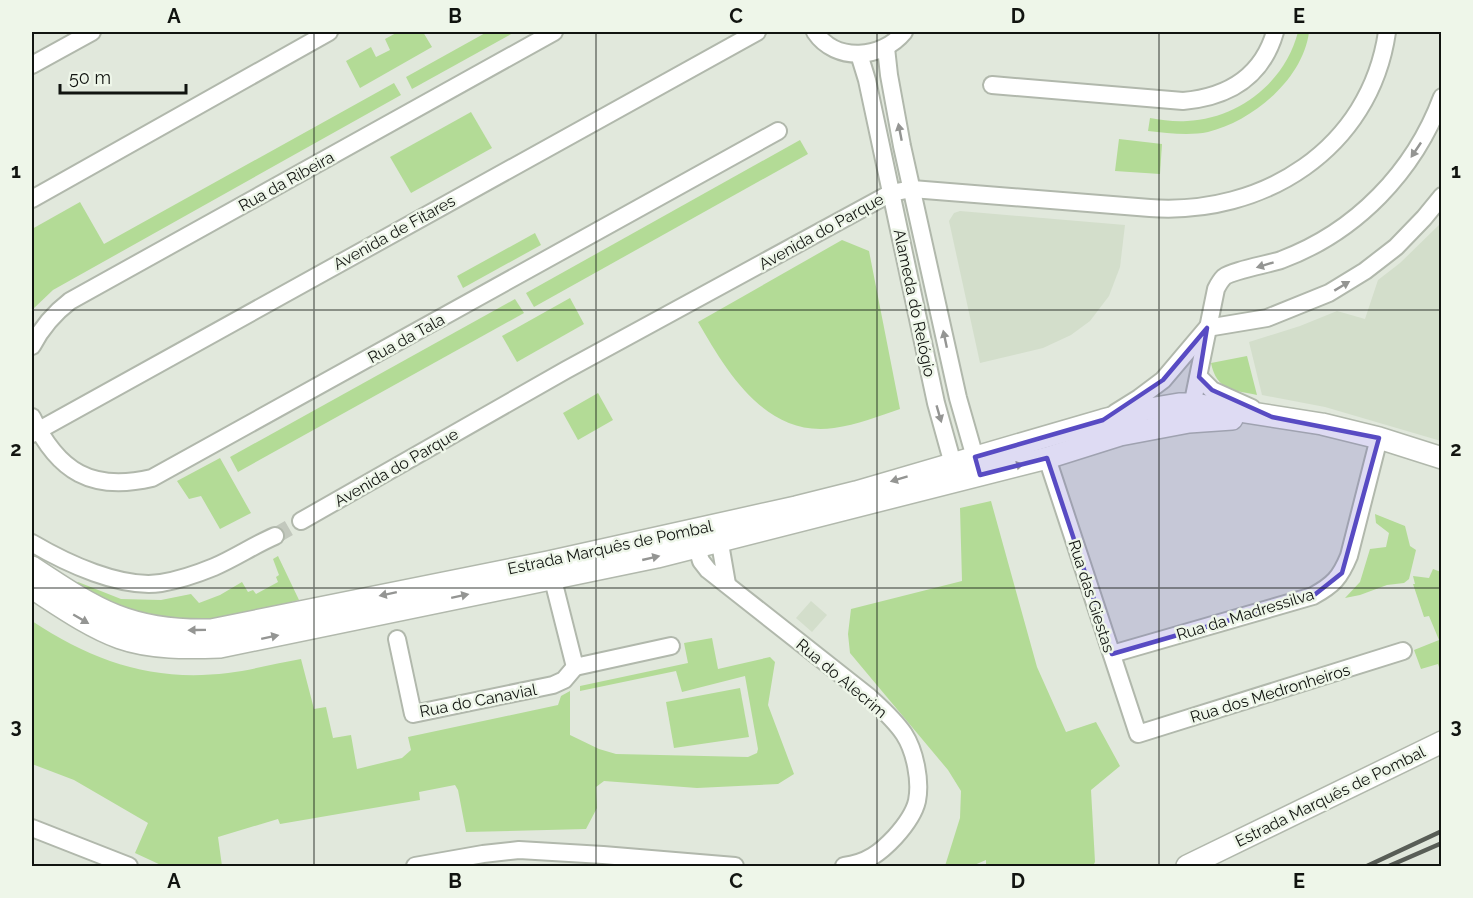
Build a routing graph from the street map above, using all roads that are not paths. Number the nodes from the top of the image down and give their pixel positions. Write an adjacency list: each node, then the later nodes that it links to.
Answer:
1 (92, 32): 11 (street)
2 (329, 32): 18 (street)
3 (554, 32): 20 (street, Rua da Ribeira)
4 (757, 32): 26 (street, Avenida de Fitares)
5 (815, 32): 10 (street)
6 (904, 32): 9 (street)
7 (1275, 32): 12 (street)
8 (1386, 32): 15 (street, Avenida do Parque)
9 (886, 48): 10 (street); 15 (street, Alameda do Relógio, one-way to 9)
10 (859, 54): 16 (street, Alameda do Relógio)
11 (32, 65)
12 (992, 85)
13 (1442, 97): 19 (street, one-way to 19)
14 (778, 131): 26 (street, Rua da Tala)
15 (912, 189): 16 (street, Avenida do Parque); 30 (street, Alameda do Relógio, one-way to 15)
16 (891, 192): 31 (street, Alameda do Relógio, one-way to 31); 32 (street, Avenida do Parque)
17 (1442, 196): 19 (street, one-way to 17)
18 (32, 199)
19 (1207, 328): 21 (street); 22 (street)
20 (32, 346)
21 (1178, 363): 23 (street); 25 (street)
22 (1199, 377): 23 (street); 24 (street, Estrada Marquês de Pombal)
23 (1187, 410): 24 (street, Estrada Marquês de Pombal); 25 (street, Estrada Marquês de Pombal); 28 (street, Estrada Marquês de Pombal)
24 (1272, 417): 27 (street, Estrada Marquês de Pombal)
25 (1103, 420): 30 (street, Estrada Marquês de Pombal)
26 (34, 427)
27 (1379, 438): 29 (street, Estrada Marquês de Pombal); 44 (street, Rua da Madressilva)
28 (1047, 458): 30 (street, Estrada Marquês de Pombal, one-way to 28); 44 (street, Rua das Giestas)
29 (1442, 458)
30 (978, 466): 31 (street, Estrada Marquês de Pombal)
31 (956, 472): 33 (street, Estrada Marquês de Pombal)
32 (302, 521)
33 (718, 533): 35 (street, Estrada Marquês de Pombal); 39 (street)
34 (275, 536): 36 (street)
35 (694, 538): 38 (street, Estrada Marquês de Pombal); 39 (street, Rua do Alecrim)
36 (32, 543)
37 (32, 567): 38 (street, Estrada Marquês de Pombal, one-way to 37)
38 (550, 570): 40 (street, Estrada Marquês de Pombal, one-way to 38); 45 (street)
39 (727, 584): 53 (street, Rua do Alecrim)
40 (32, 588)
41 (397, 639): 45 (street, Rua do Canavial)
42 (671, 646): 45 (street, Rua do Canavial)
43 (1403, 651): 46 (street, Rua dos Medronheiros)
44 (1112, 654): 46 (street, Rua das Giestas)
45 (575, 667)
46 (1138, 734)
47 (1442, 742): 54 (street, Estrada Marquês de Pombal)
48 (32, 828): 50 (street)
49 (459, 862): 51 (street); 52 (street)
50 (129, 867)
51 (415, 867)
52 (735, 867)
53 (844, 867)
54 (1187, 867)

